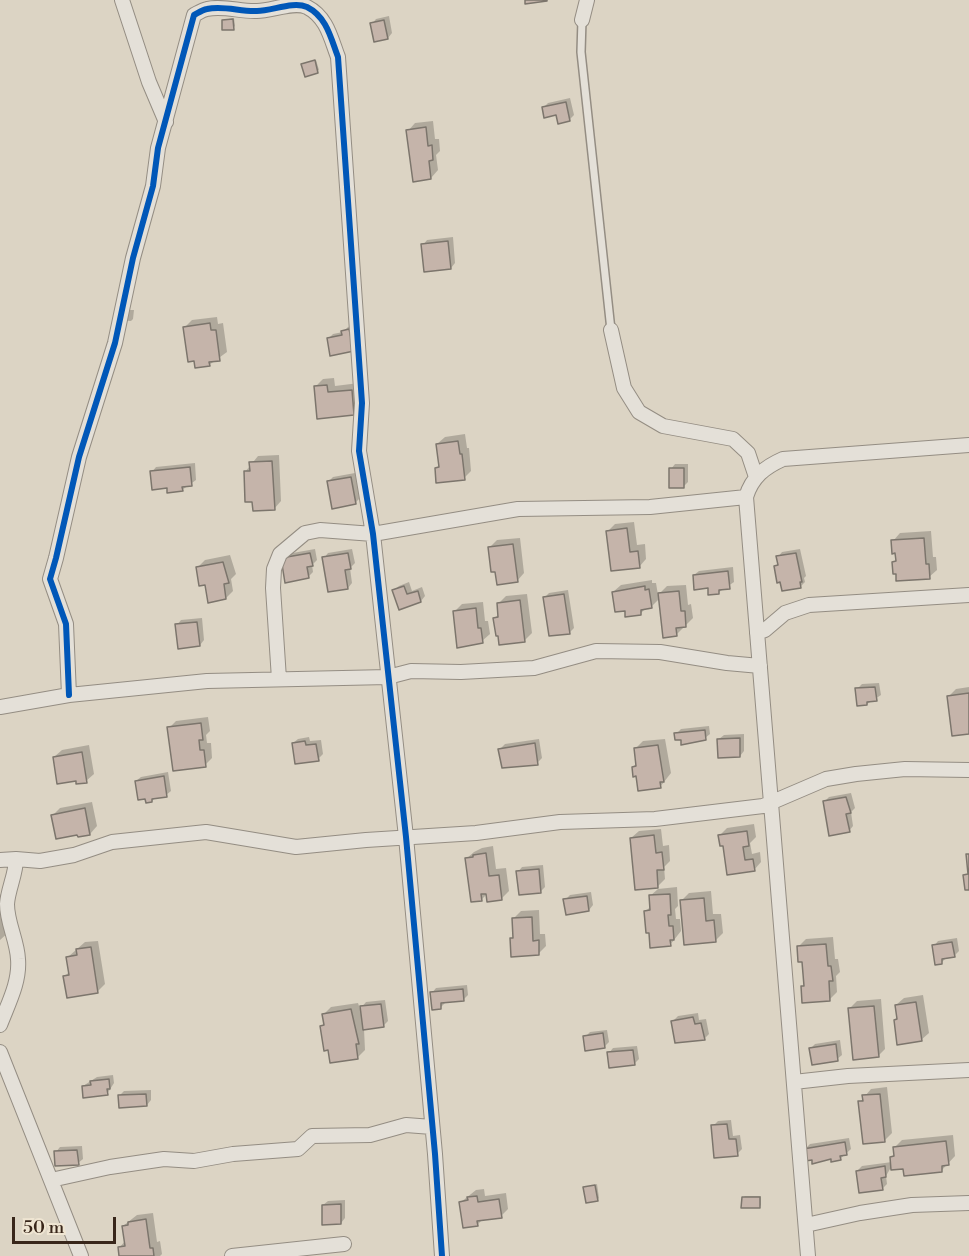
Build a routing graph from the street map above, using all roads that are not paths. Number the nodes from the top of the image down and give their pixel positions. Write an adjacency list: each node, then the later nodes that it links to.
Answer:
1 (122, 0): 4 (street)
2 (587, 0): 3 (street)
3 (582, 20): 5 (lane)
4 (166, 122): 9 (street); 15 (street)
5 (611, 330): 7 (street)
6 (969, 445): 7 (street)
7 (756, 477): 8 (street)
8 (746, 497): 9 (street); 11 (street)
9 (373, 534): 13 (street); 14 (street)
10 (969, 595): 11 (street)
11 (757, 633): 12 (street)
12 (760, 666): 13 (street); 18 (street)
13 (388, 677): 14 (street); 19 (street)
14 (279, 679): 15 (street)
15 (69, 695): 16 (street)
16 (0, 707)
17 (969, 770): 18 (street)
18 (771, 804): 19 (street); 26 (street)
19 (406, 837): 20 (street); 27 (street)
20 (16, 859): 21 (street); 22 (street)
21 (0, 860)
22 (0, 1025)
23 (0, 1052): 25 (street)
24 (969, 1070): 26 (street)
25 (5, 1078): 28 (street)
26 (794, 1082): 30 (street)
27 (432, 1127): 28 (street); 34 (street)
28 (51, 1180): 32 (street)
29 (969, 1203): 30 (street)
30 (806, 1225): 35 (street)
31 (344, 1244): 33 (street)
32 (81, 1256)
33 (232, 1256)
34 (442, 1256)
35 (808, 1256)

